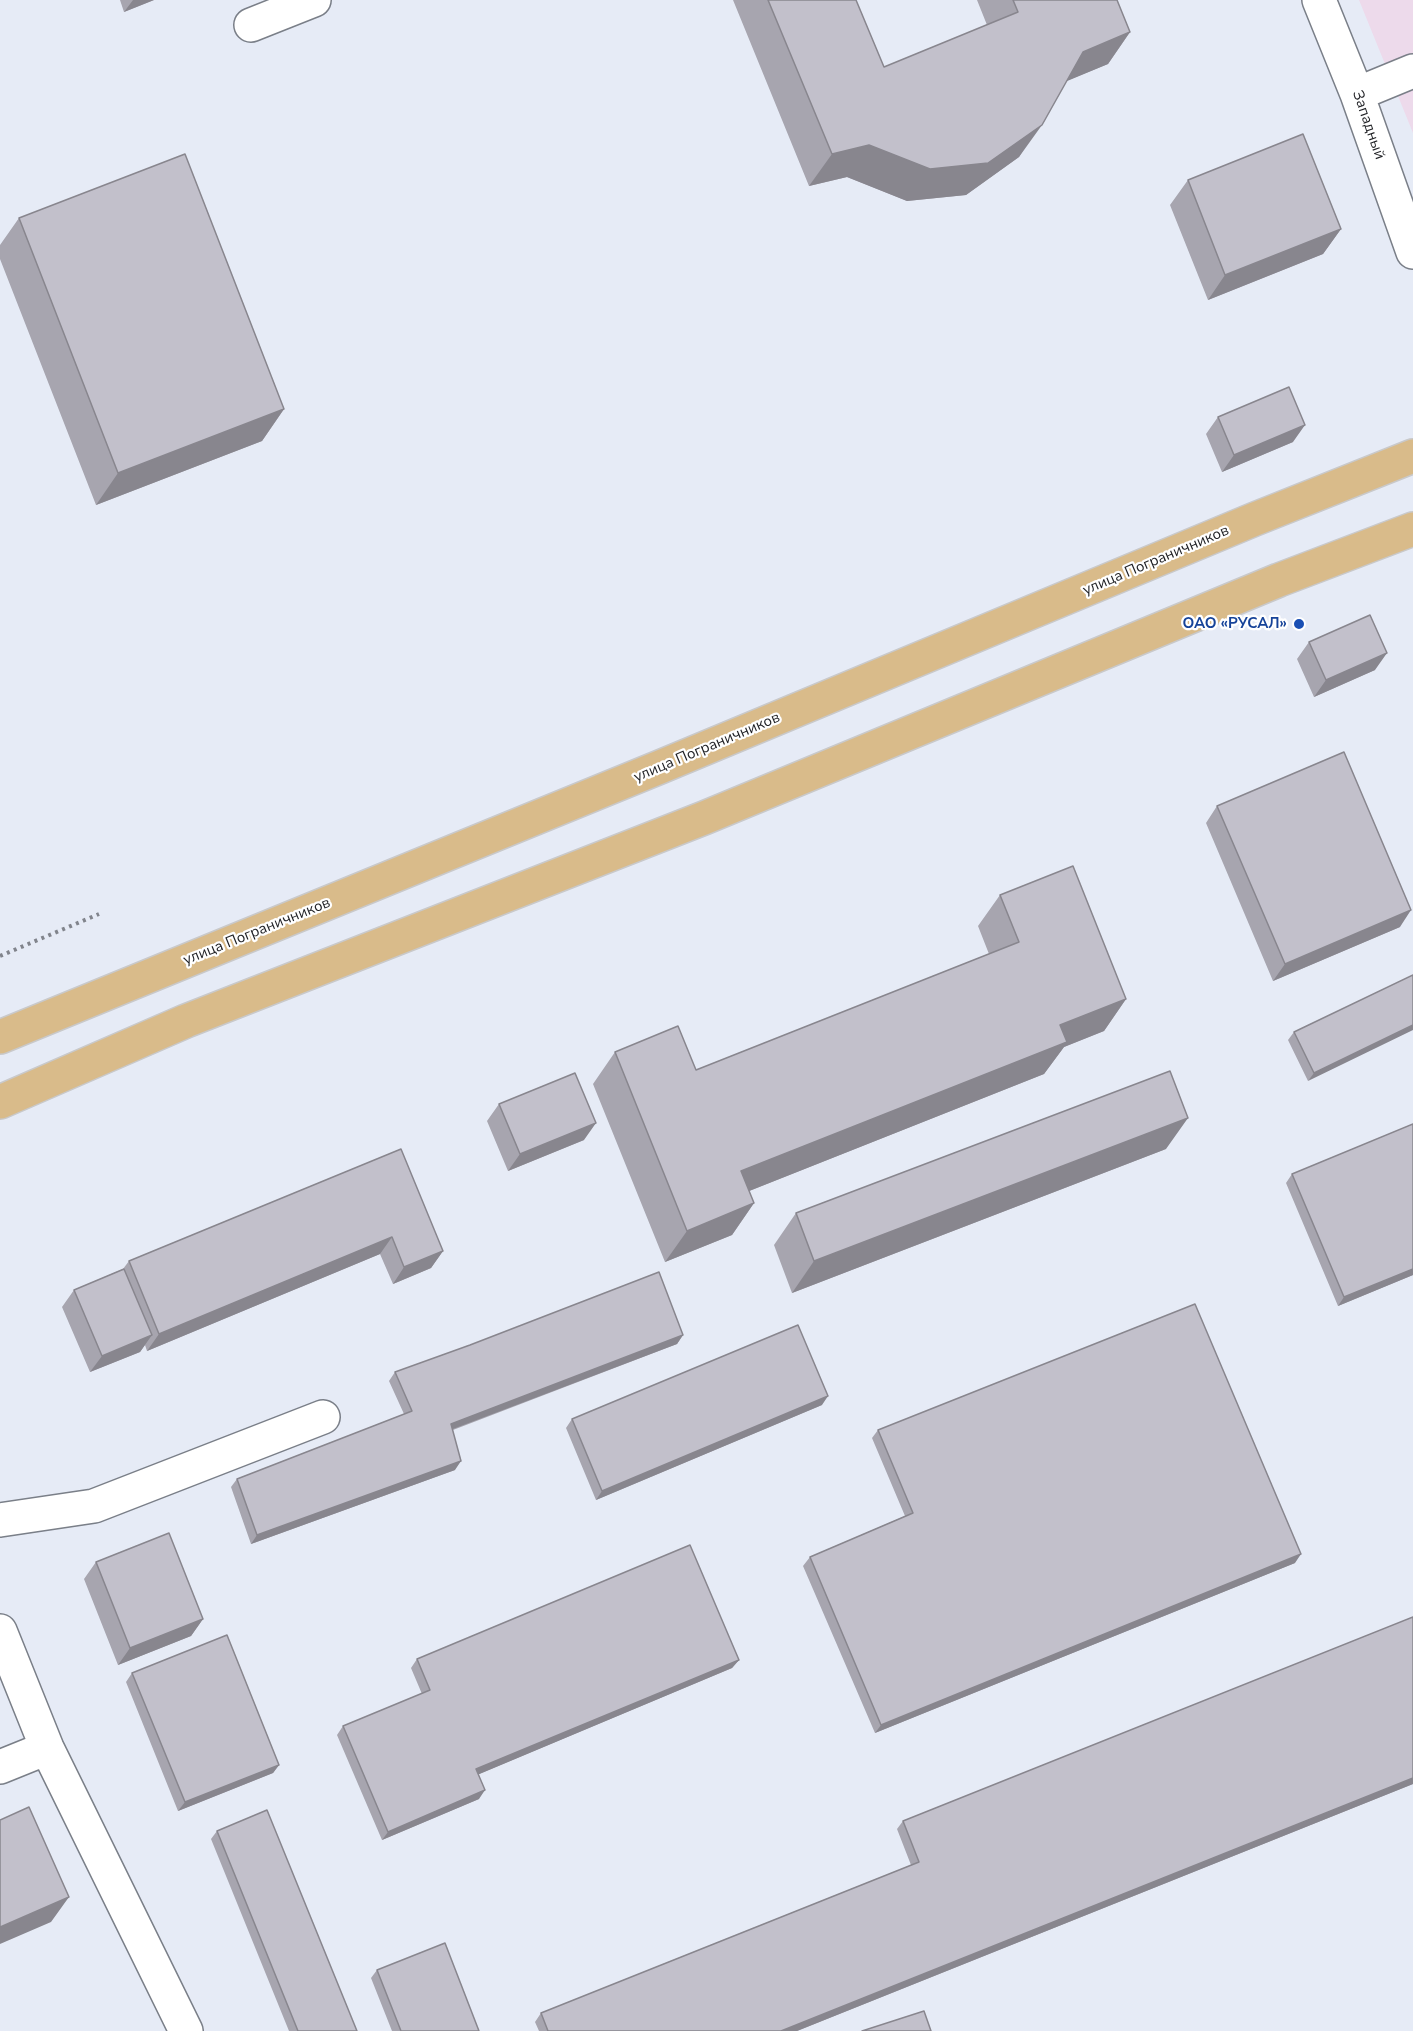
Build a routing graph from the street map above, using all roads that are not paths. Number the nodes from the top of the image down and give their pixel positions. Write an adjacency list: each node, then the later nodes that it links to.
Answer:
1 (314, 0): 3 (lane)
2 (1319, 0): 5 (lane, Западный)
3 (251, 25)
4 (1413, 71): 5 (lane)
5 (1357, 94): 6 (lane, Западный)
6 (1413, 252)
7 (1413, 456): 9 (main road, улица Пограничников)
8 (1413, 529): 10 (main road)
9 (0, 1037)
10 (0, 1102)
11 (323, 1417): 12 (lane)
12 (0, 1520)
13 (0, 1631): 14 (lane)
14 (47, 1748): 15 (lane); 16 (lane)
15 (0, 1767)
16 (186, 2031)

